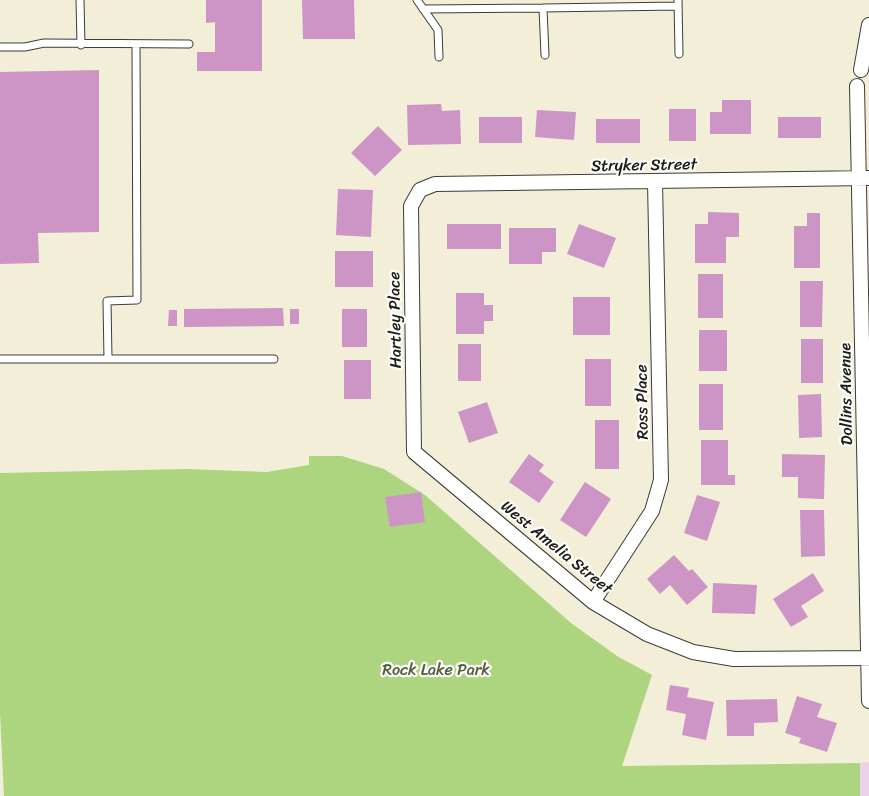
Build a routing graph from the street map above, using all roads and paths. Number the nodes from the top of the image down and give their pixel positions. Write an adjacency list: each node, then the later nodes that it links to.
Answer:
1 (80, 0): 9 (lane)
2 (417, 0): 5 (lane)
3 (678, 3): 4 (lane); 12 (lane)
4 (543, 8): 5 (lane); 13 (lane)
5 (423, 9): 14 (lane)
6 (869, 25): 11 (street)
7 (136, 44): 8 (lane); 9 (lane); 22 (lane)
8 (189, 44)
9 (81, 45): 10 (lane)
10 (0, 47)
11 (866, 52): 15 (street)
12 (679, 54)
13 (545, 56)
14 (439, 57)
15 (861, 70)
16 (857, 86): 17 (street, Dollins Avenue)
17 (865, 178): 18 (street, Stryker Street); 25 (street, Dollins Avenue)
18 (655, 182): 19 (street, Stryker Street); 24 (street, Ross Place)
19 (420, 190): 23 (street, Hartley Place)
20 (274, 358): 22 (lane)
21 (0, 359): 22 (lane)
22 (108, 359)
23 (414, 452): 24 (street, West Amelia Street)
24 (593, 602): 25 (street, West Amelia Street)
25 (868, 658): 26 (street, Dollins Avenue)
26 (869, 701)

